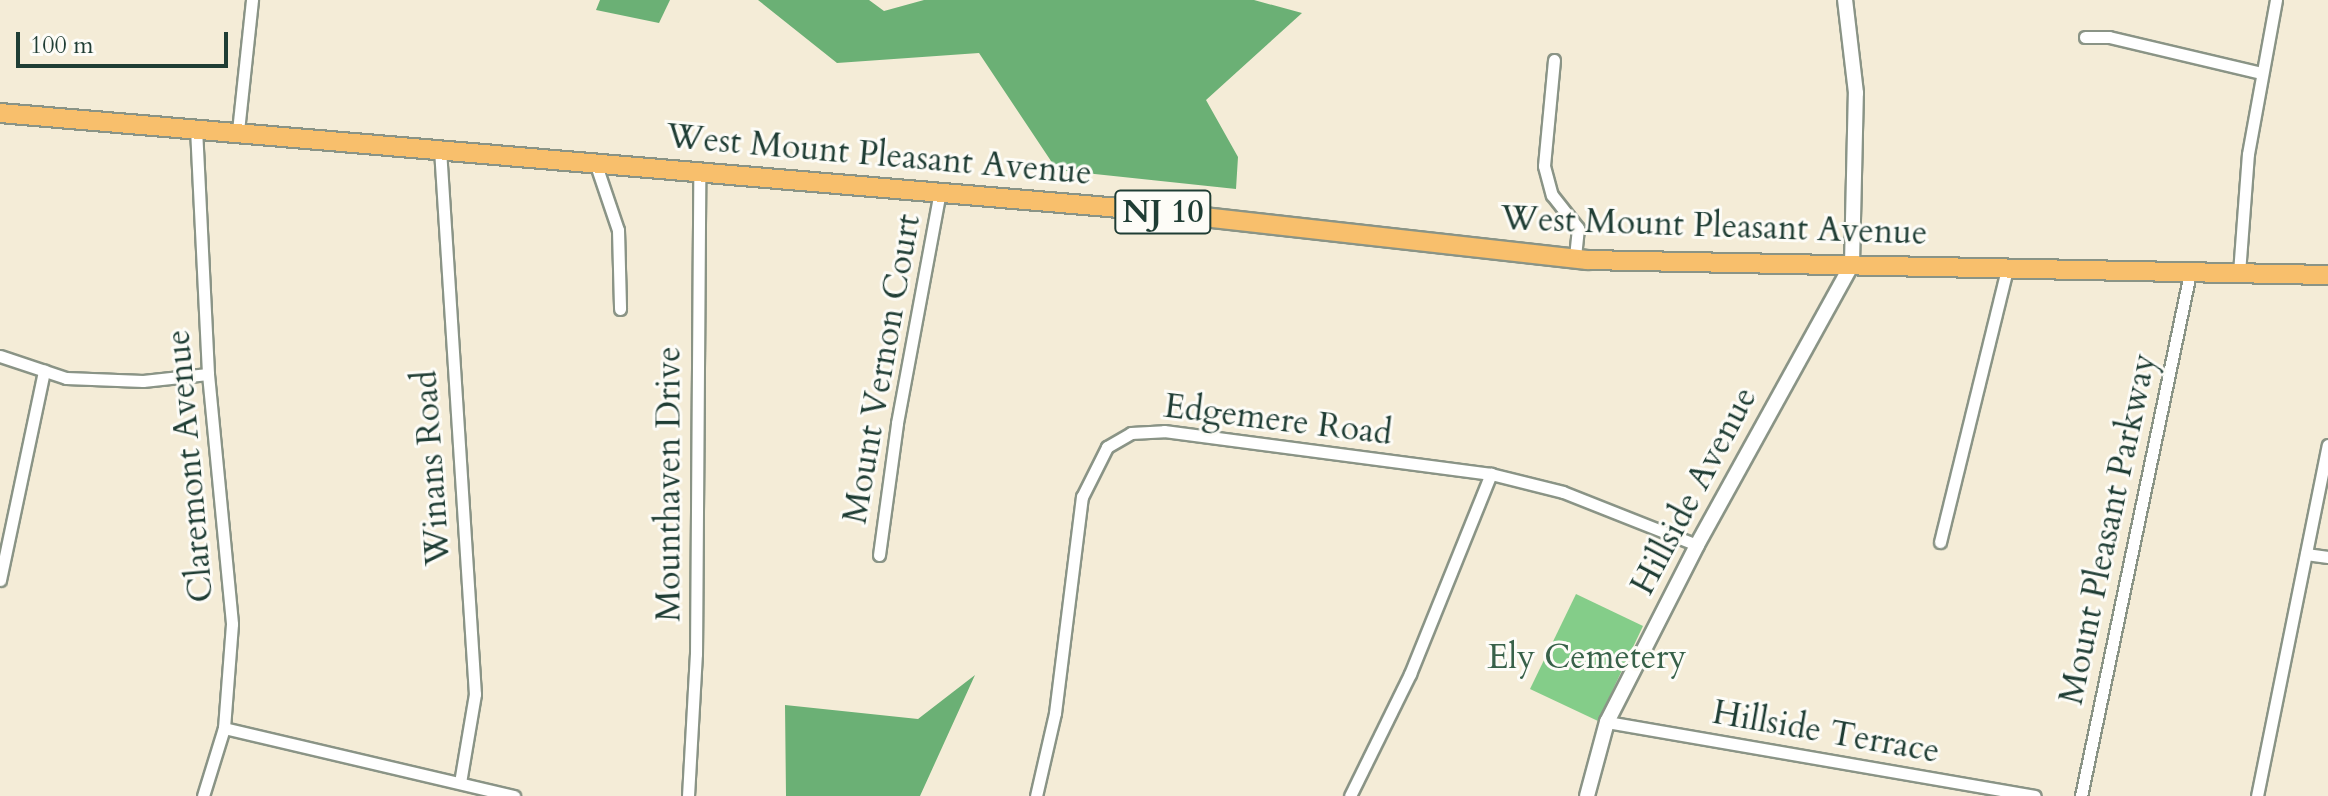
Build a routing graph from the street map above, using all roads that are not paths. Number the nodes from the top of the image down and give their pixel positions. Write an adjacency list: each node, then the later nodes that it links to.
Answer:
1 (252, 0): 9 (street)
2 (1845, 0): 15 (street)
3 (2276, 0): 6 (street)
4 (2085, 37): 6 (street)
5 (1554, 60): 14 (street)
6 (2261, 73): 18 (street)
7 (0, 113): 8 (main road, West Mount Pleasant Avenue / NJ 10)
8 (196, 128): 9 (main road, West Mount Pleasant Avenue / NJ 10); 23 (street, Claremont Avenue)
9 (238, 131): 10 (main road, West Mount Pleasant Avenue / NJ 10)
10 (440, 149): 11 (main road, West Mount Pleasant Avenue / NJ 10); 35 (street, Winans Road)
11 (595, 162): 12 (main road, West Mount Pleasant Avenue / NJ 10); 20 (street)
12 (699, 171): 13 (main road, West Mount Pleasant Avenue / NJ 10); 38 (street, Mounthaven Drive)
13 (940, 192): 14 (main road, West Mount Pleasant Avenue / NJ 10); 30 (street, Mount Vernon Court)
14 (1575, 259): 15 (main road, West Mount Pleasant Avenue / NJ 10)
15 (1852, 264): 16 (main road, West Mount Pleasant Avenue / NJ 10); 28 (street, Hillside Avenue)
16 (2007, 269): 17 (main road, West Mount Pleasant Avenue / NJ 10); 27 (street)
17 (2190, 273): 18 (main road, West Mount Pleasant Avenue / NJ 10); 43 (street, Mount Pleasant Parkway)
18 (2239, 273): 19 (main road, West Mount Pleasant Avenue / NJ 10)
19 (2328, 275)
20 (620, 309)
21 (0, 356): 22 (street)
22 (44, 371): 23 (street); 26 (street)
23 (208, 374): 34 (street, Claremont Avenue)
24 (2328, 445): 29 (street)
25 (1491, 474): 28 (street, Edgemere Road); 39 (street, Edgemere Road); 40 (street)
26 (6, 517): 32 (street)
27 (1940, 542)
28 (1697, 545): 33 (street, Hillside Avenue)
29 (2306, 554): 31 (street); 44 (street)
30 (879, 555)
31 (2328, 557)
32 (0, 580)
33 (1607, 722): 41 (street, Hillside Avenue); 42 (street, Hillside Terrace)
34 (224, 728): 35 (street); 36 (street, Claremont Avenue)
35 (460, 783): 37 (street)
36 (203, 796)
37 (514, 796)
38 (688, 796)
39 (1036, 796)
40 (1350, 796)
41 (1587, 796)
42 (2035, 796)
43 (2081, 796)
44 (2257, 796)

